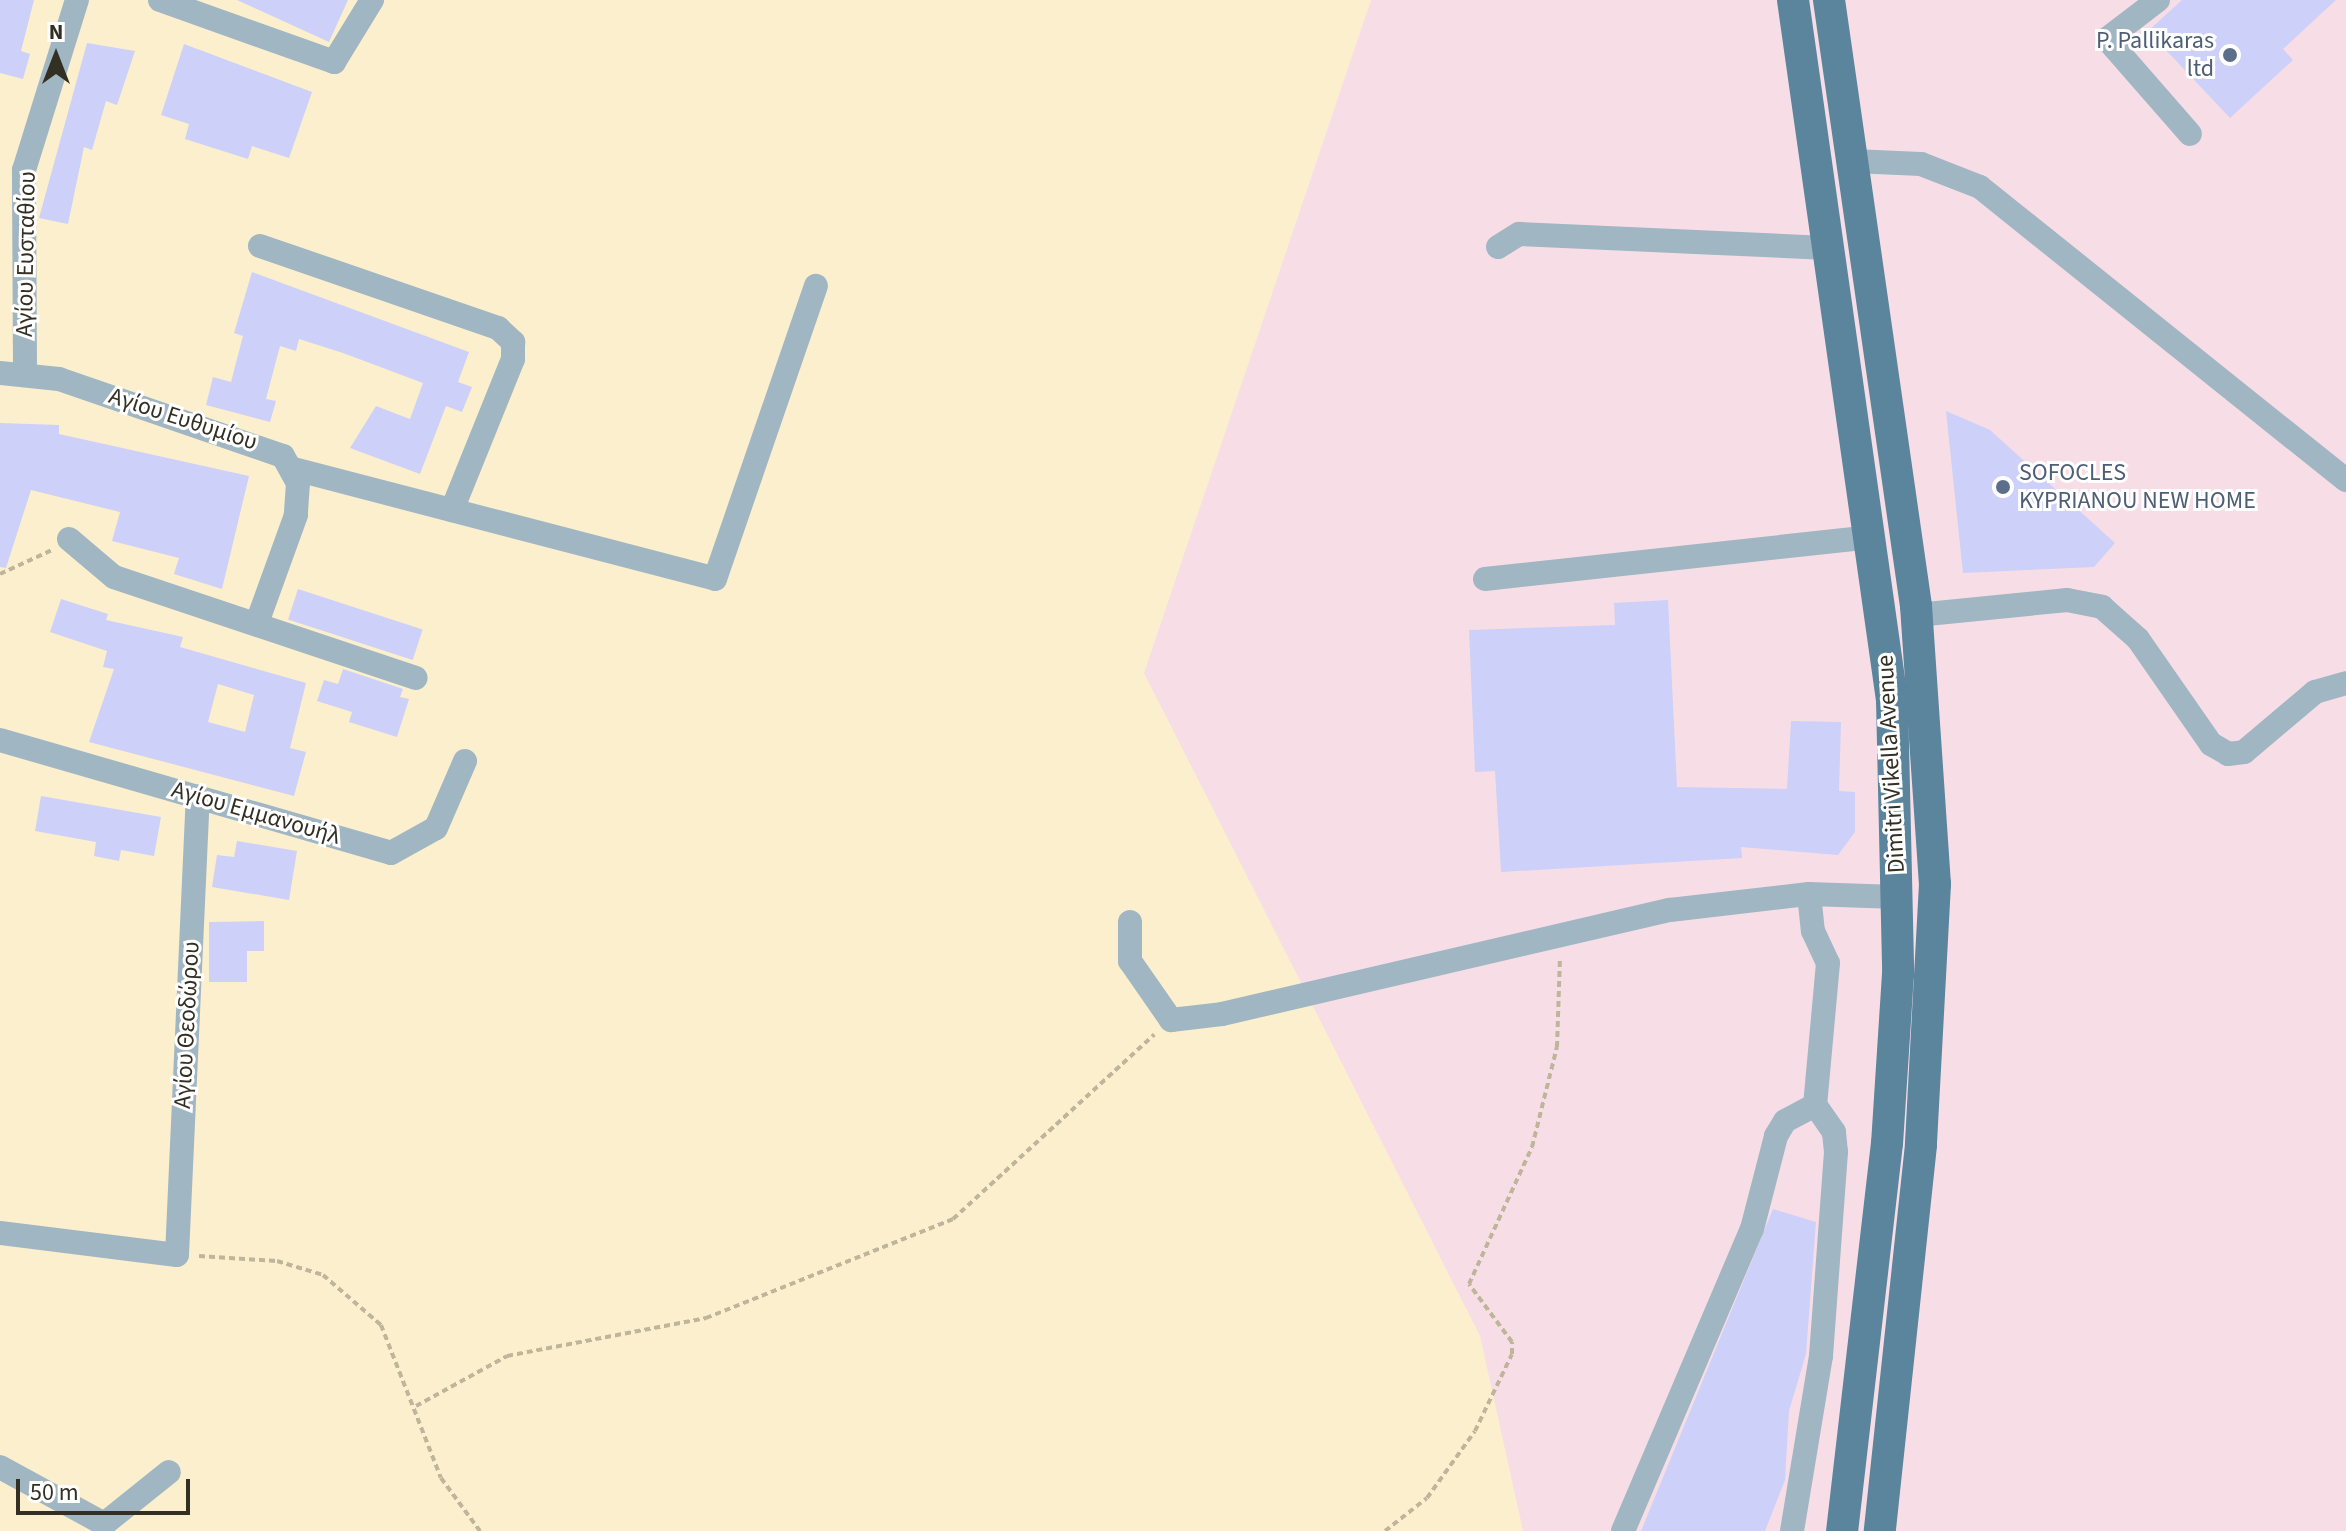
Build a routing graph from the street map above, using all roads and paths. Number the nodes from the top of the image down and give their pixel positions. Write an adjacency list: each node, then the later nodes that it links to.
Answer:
1 (77, 0): 13 (street, Αγίου Ευσταθίου)
2 (160, 0): 3 (street)
3 (372, 0)
4 (1793, 0): 11 (main road, Dimitri Vikella Avenue)
5 (1829, 0): 8 (main road, Dimitri Vikella Avenue)
6 (2158, 0): 7 (street)
7 (2190, 134)
8 (1853, 161): 16 (street); 22 (main road, Dimitri Vikella Avenue)
9 (260, 246): 17 (street)
10 (1498, 247): 11 (street)
11 (1827, 248): 18 (main road, Dimitri Vikella Avenue)
12 (816, 286): 17 (street)
13 (25, 371): 14 (street, Αγίου Ευθυμίου); 15 (street, Αγίου Ευθυμίου)
14 (0, 373)
15 (294, 469): 17 (street); 23 (street)
16 (2346, 480)
17 (452, 510)
18 (1872, 537): 21 (street); 30 (main road, Dimitri Vikella Avenue)
19 (69, 539): 20 (path); 23 (street)
20 (0, 574)
21 (1485, 579)
22 (1917, 615): 25 (street); 45 (main road, Dimitri Vikella Avenue)
23 (257, 623): 24 (street)
24 (416, 678)
25 (2346, 683)
26 (0, 740): 28 (street, Αγίου Εμμανουήλ)
27 (465, 761): 28 (street, Αγίου Εμμανουήλ)
28 (198, 796): 36 (street, Αγίου Θεοδώρου)
29 (1809, 894): 30 (street); 32 (street); 34 (street)
30 (1897, 897): 44 (main road, Dimitri Vikella Avenue)
31 (1130, 922): 33 (street)
32 (1561, 933): 33 (street); 41 (path)
33 (1171, 1020): 37 (path)
34 (1815, 1105): 42 (street); 43 (street)
35 (0, 1233): 36 (street)
36 (177, 1255): 37 (path)
37 (416, 1406): 40 (path)
38 (0, 1467): 39 (street)
39 (169, 1472)
40 (480, 1531)
41 (1385, 1531)
42 (1623, 1531)
43 (1792, 1531)
44 (1842, 1531)
45 (1880, 1531)

